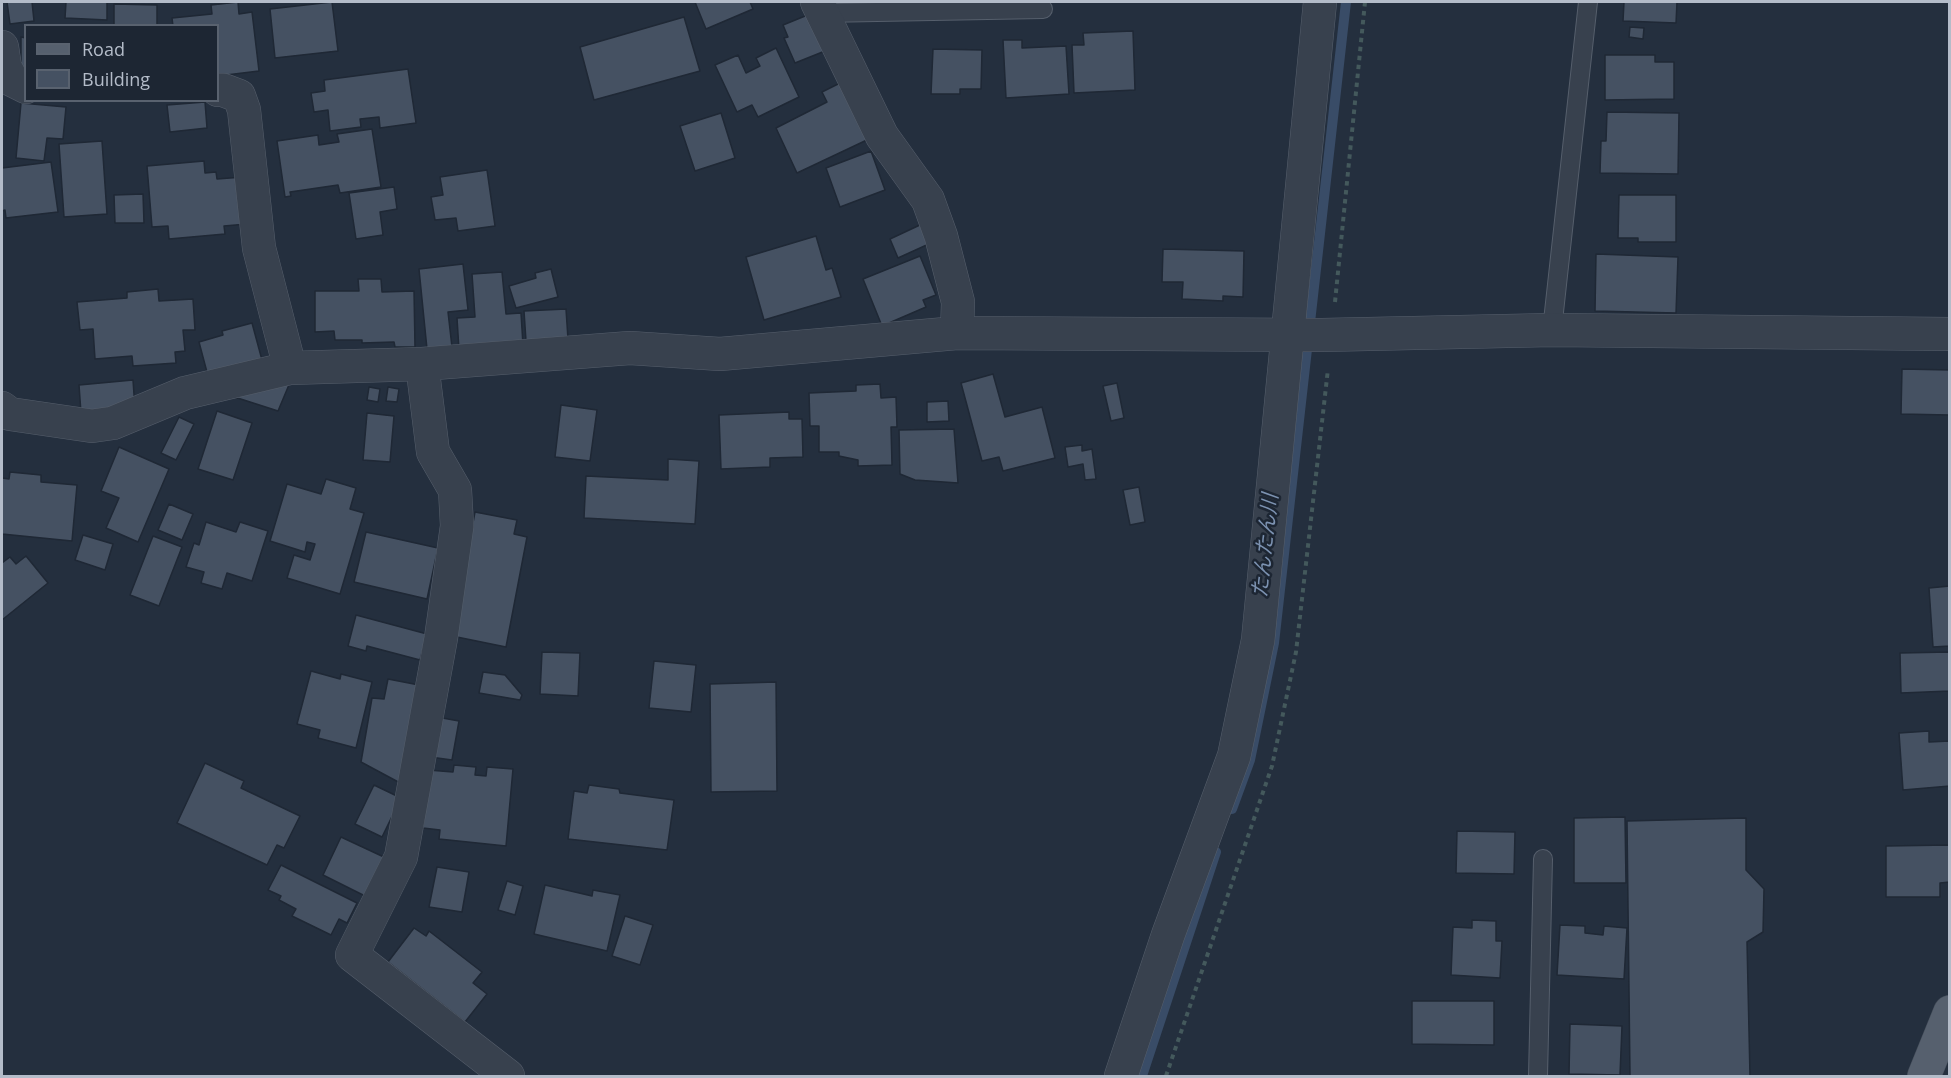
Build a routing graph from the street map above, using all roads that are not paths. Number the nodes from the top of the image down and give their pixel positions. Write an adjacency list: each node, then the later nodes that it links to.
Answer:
1 (1320, 2): 11 (street)
2 (1588, 2): 8 (lane)
3 (819, 7): 4 (lane); 9 (street)
4 (1043, 9)
5 (2, 47): 6 (street)
6 (24, 86)
7 (219, 90): 13 (street)
8 (1552, 330): 10 (street); 11 (street)
9 (957, 333): 11 (street); 12 (street)
10 (1950, 334)
11 (1303, 335): 18 (street)
12 (422, 364): 13 (street); 17 (street)
13 (290, 368): 14 (street)
14 (2, 408)
15 (1543, 858): 19 (lane)
16 (1950, 1012): 20 (main road)
17 (508, 1077)
18 (1120, 1077)
19 (1538, 1077)
20 (1924, 1077)

